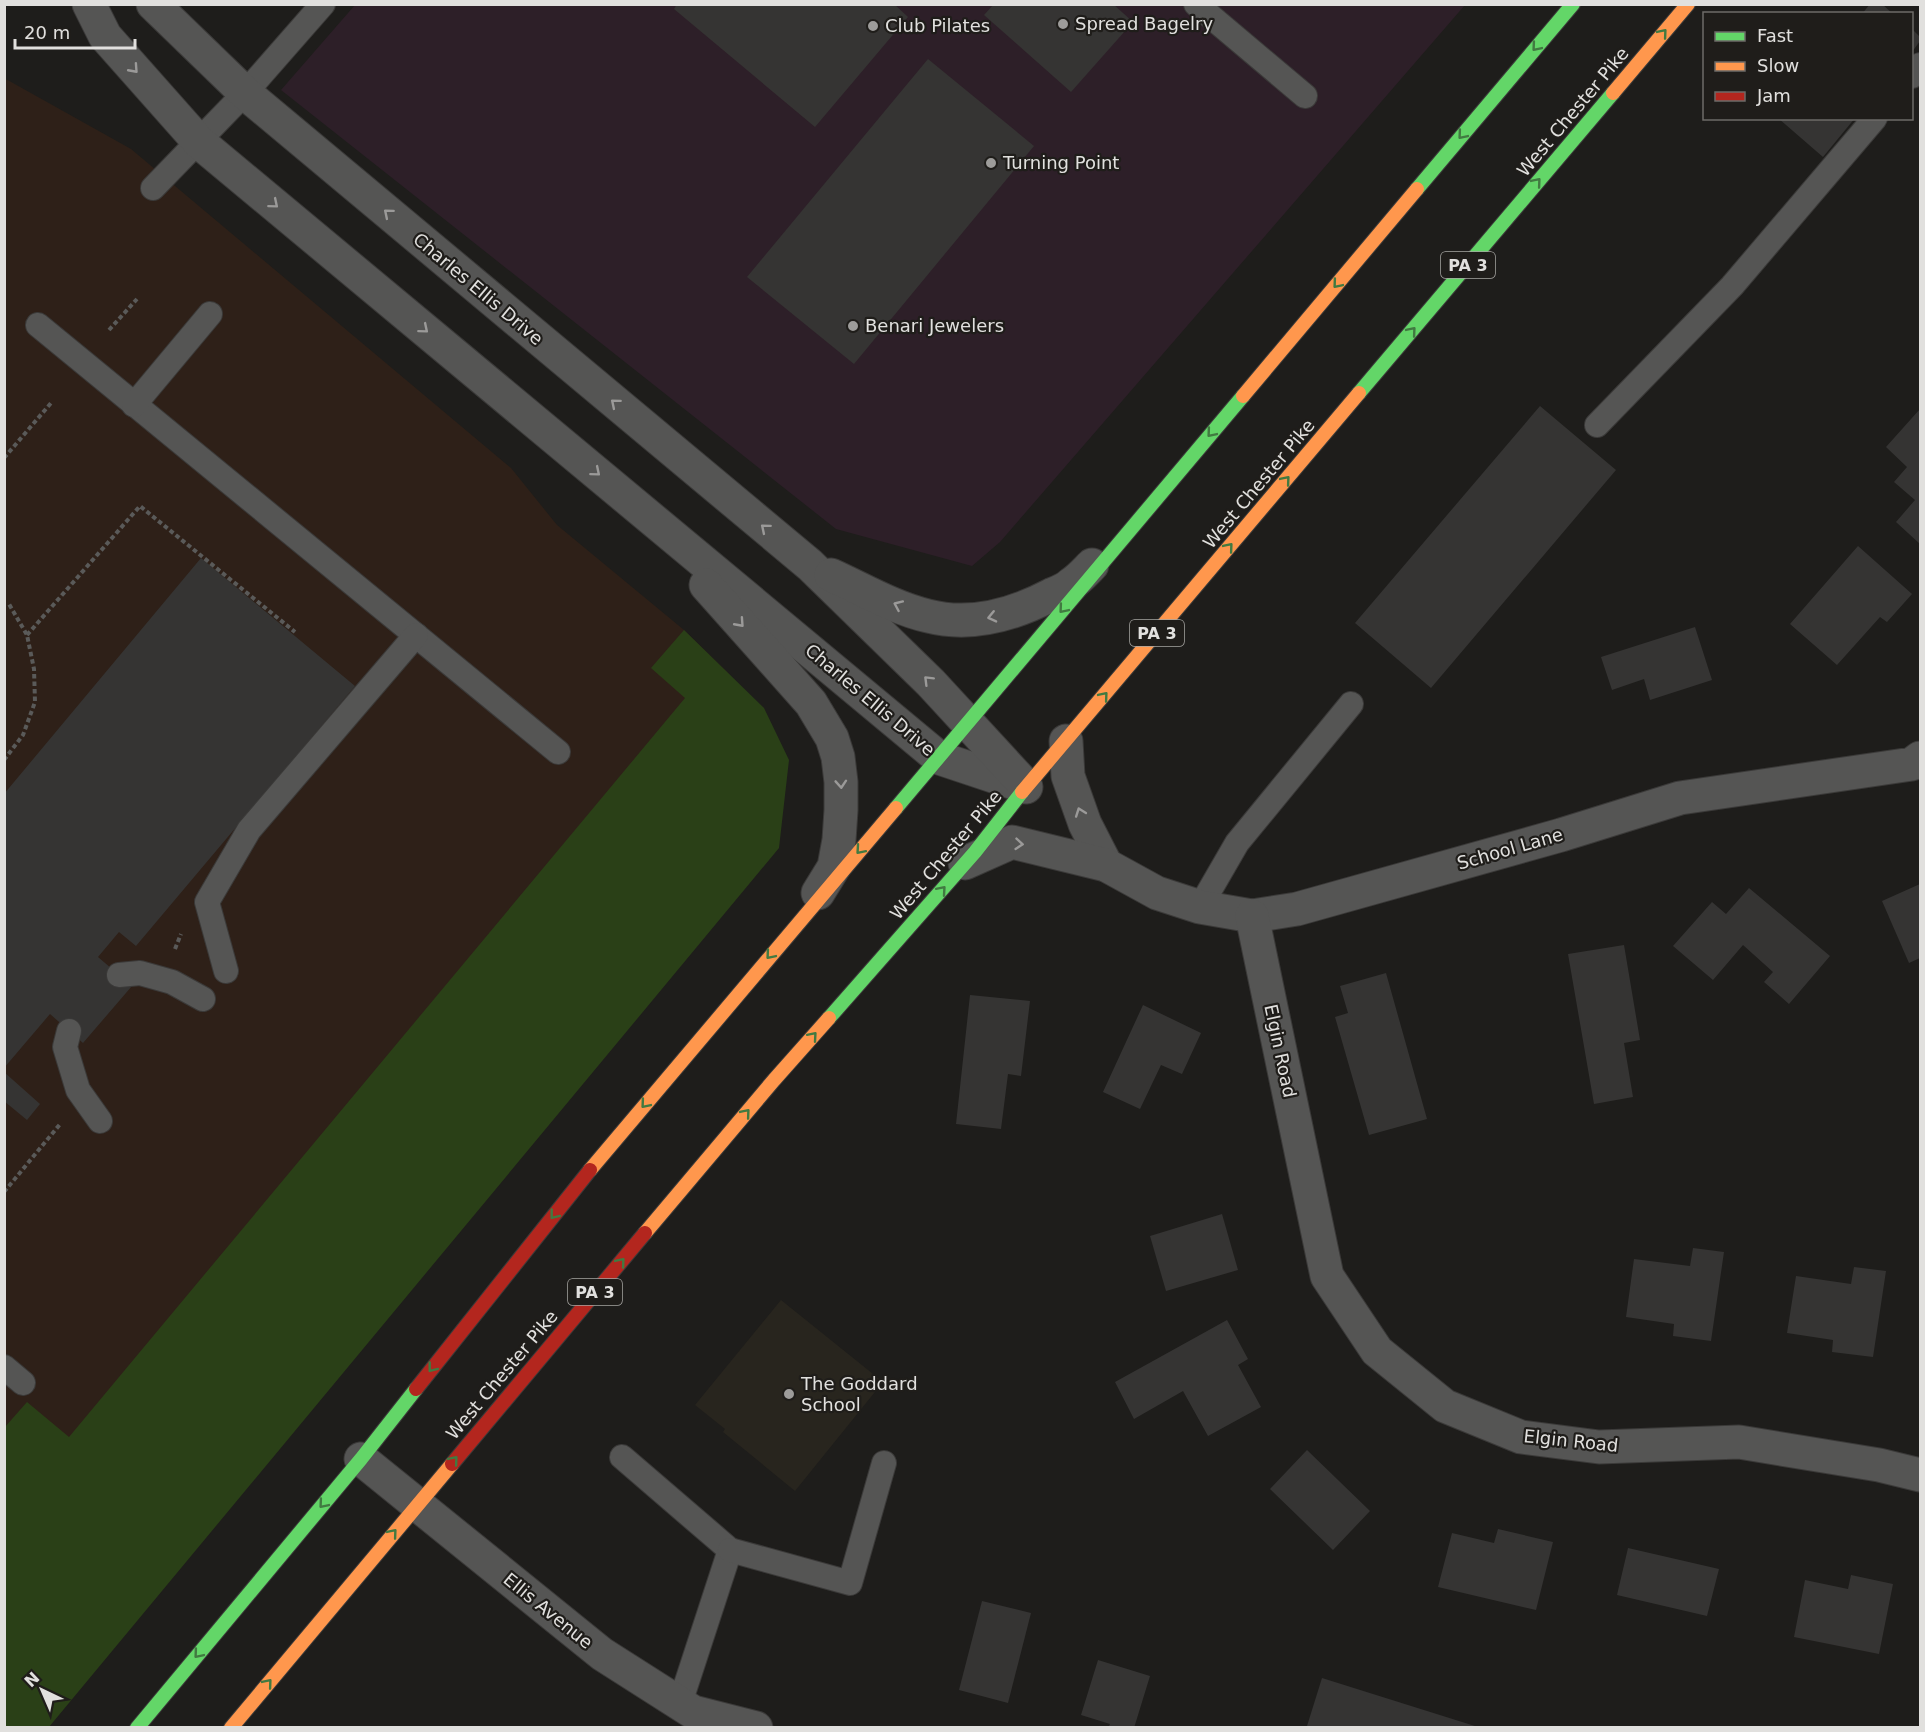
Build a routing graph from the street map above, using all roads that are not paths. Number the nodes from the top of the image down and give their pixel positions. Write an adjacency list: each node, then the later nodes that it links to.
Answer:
1 (90, 4): 10 (street, Charles Ellis Drive, one-way to 10)
2 (153, 4): 7 (street, Charles Ellis Drive)
3 (322, 4): 7 (lane)
4 (1196, 4): 8 (lane)
5 (1573, 4): 17 (highway, one-way to 17)
6 (1688, 4): 22 (highway, West Chester Pike / PA 3, one-way to 6)
7 (245, 93): 10 (lane); 18 (street, Charles Ellis Drive, one-way to 7)
8 (1305, 96)
9 (1873, 120): 15 (lane)
10 (199, 142): 11 (lane); 16 (street, Charles Ellis Drive, one-way to 16)
11 (153, 188)
12 (210, 314): 14 (lane)
13 (38, 325): 14 (lane)
14 (134, 405): 19 (lane)
15 (1597, 425)
16 (631, 501): 24 (street, Charles Ellis Drive); 30 (street, Charles Ellis Drive, one-way to 30)
17 (1128, 532): 18 (street, Charles Ellis Drive, one-way to 18); 21 (highway, one-way to 21)
18 (810, 565): 21 (street, Charles Ellis Drive, one-way to 18)
19 (416, 635): 23 (lane); 32 (lane)
20 (1351, 704): 29 (lane)
21 (968, 723): 24 (highway); 26 (street, Charles Ellis Drive)
22 (1066, 741): 26 (highway, West Chester Pike / PA 3); 28 (street, one-way to 22)
23 (558, 752)
24 (939, 758): 26 (street, Charles Ellis Drive); 30 (highway, one-way to 30)
25 (1920, 758): 31 (street, School Lane)
26 (1026, 786): 27 (highway, West Chester Pike / PA 3)
27 (965, 863): 28 (street, School Lane, one-way to 28); 43 (highway, West Chester Pike / PA 3, one-way to 27)
28 (1106, 865): 29 (street, School Lane)
29 (1200, 907): 31 (street, School Lane)
30 (808, 910): 40 (highway, one-way to 40)
31 (1252, 916): 42 (street, Elgin Road)
32 (226, 971)
33 (119, 975): 34 (lane)
34 (203, 999)
35 (69, 1031): 36 (lane)
36 (100, 1121)
37 (4, 1367): 38 (lane)
38 (23, 1383)
39 (622, 1457): 44 (lane)
40 (361, 1459): 43 (street, Ellis Avenue); 46 (highway, one-way to 46)
41 (884, 1463): 44 (lane)
42 (1920, 1475)
43 (417, 1504): 45 (street, Ellis Avenue); 47 (highway, West Chester Pike / PA 3, one-way to 43)
44 (730, 1550): 45 (lane)
45 (688, 1714): 48 (street, Ellis Avenue)
46 (137, 1728)
47 (231, 1728)
48 (756, 1728)

